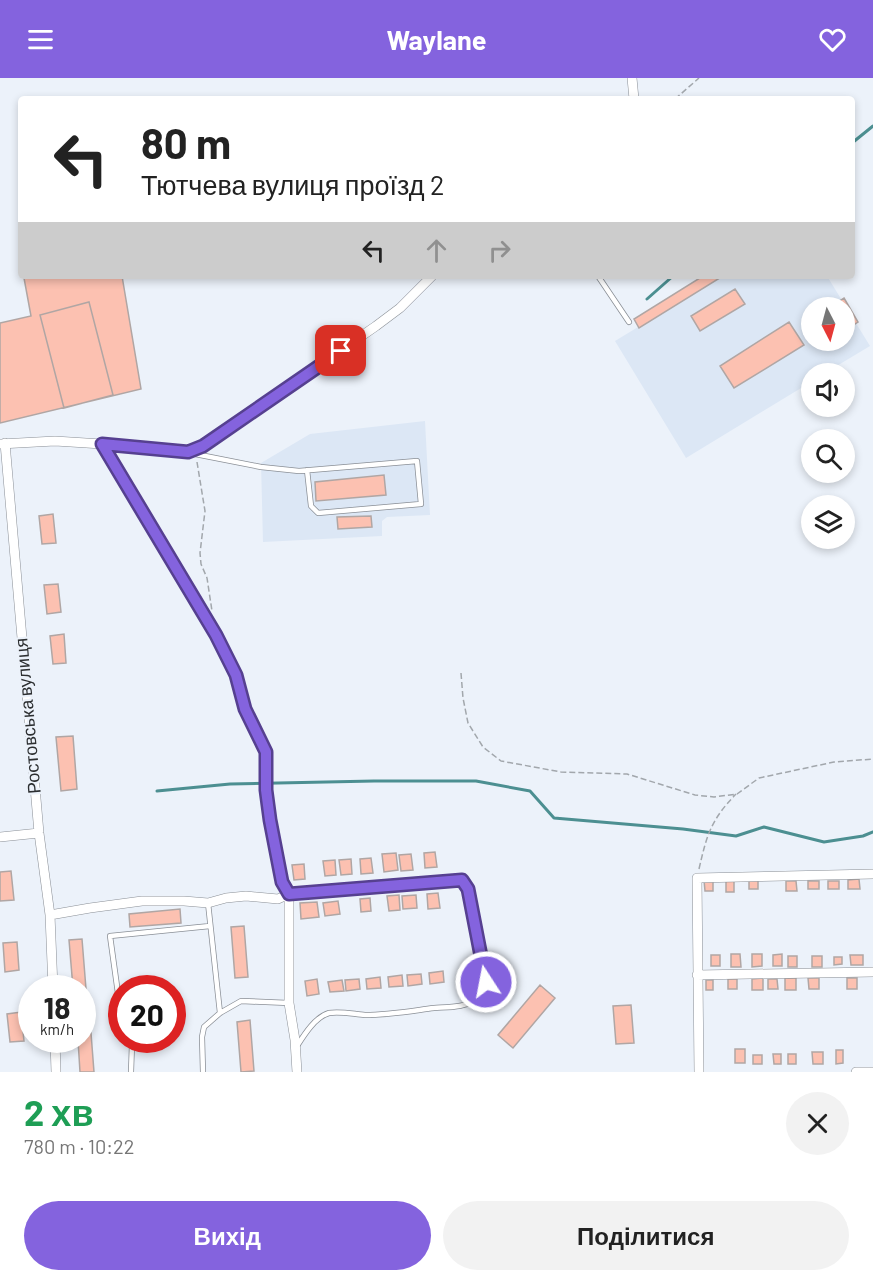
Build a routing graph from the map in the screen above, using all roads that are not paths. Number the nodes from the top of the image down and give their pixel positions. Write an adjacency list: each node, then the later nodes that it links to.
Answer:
1 (632, 78): 2 (street)
2 (634, 96)
3 (429, 279): 8 (street)
4 (600, 279): 5 (lane)
5 (629, 322)
6 (2, 444): 7 (street); 10 (street, Ростовська вулиця)
7 (102, 444): 8 (street); 14 (street)
8 (192, 453): 9 (lane)
9 (307, 470): 9 (lane)
10 (39, 833): 11 (street); 16 (street, Ростовська вулиця)
11 (0, 837)
12 (873, 874): 21 (street)
13 (462, 880): 14 (street); 24 (lane)
14 (289, 894): 15 (street); 22 (street)
15 (208, 903): 16 (street); 17 (lane)
16 (50, 915): 19 (street, Ростовська вулиця)
17 (210, 926): 20 (lane); 23 (lane)
18 (873, 972): 21 (street)
19 (52, 975)
20 (115, 975)
21 (697, 975): 31 (street)
22 (289, 1003): 23 (lane); 24 (street)
23 (220, 1013): 29 (lane)
24 (295, 1048): 30 (street)
25 (55, 1053): 27 (street)
26 (132, 1053): 28 (lane)
27 (55, 1072)
28 (131, 1072)
29 (203, 1072)
30 (297, 1072)
31 (699, 1072)
32 (856, 1072): 33 (street)
33 (873, 1072)

